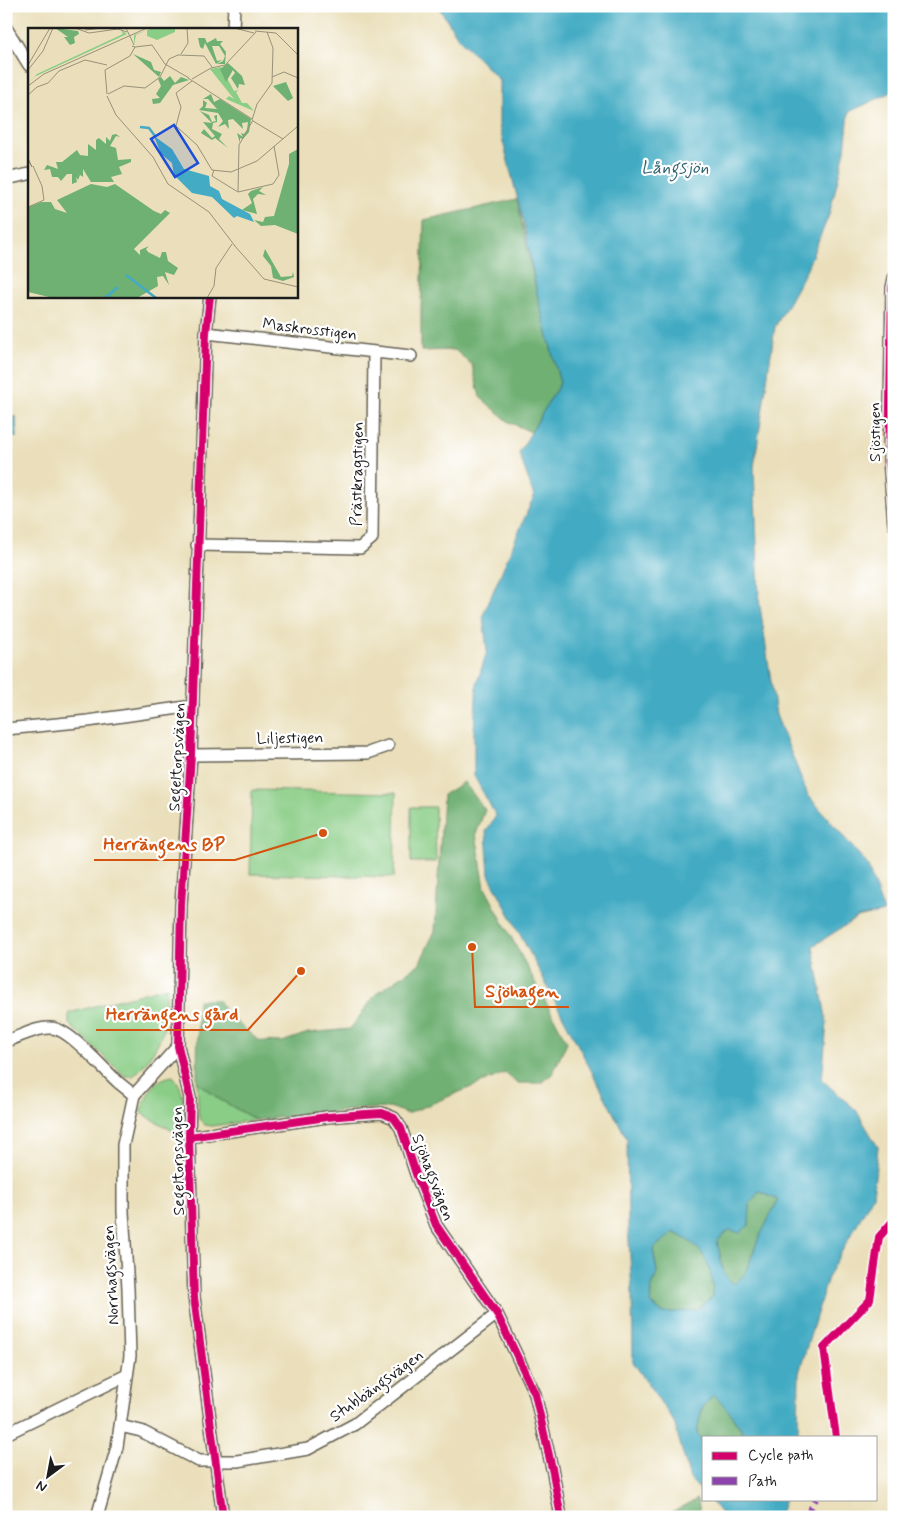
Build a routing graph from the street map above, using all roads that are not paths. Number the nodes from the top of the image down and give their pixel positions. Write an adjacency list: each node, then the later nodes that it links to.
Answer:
1 (234, 6): 3 (street)
2 (6, 28): 4 (street)
3 (232, 28)
4 (28, 63)
5 (28, 174): 6 (street)
6 (6, 180)
7 (894, 278): 12 (street, Sjöstigen)
8 (210, 298): 9 (street, Segeltorpsvägen)
9 (206, 332): 10 (street, Maskrosstigen); 14 (street, Segeltorpsvägen)
10 (374, 352): 11 (street, Maskrosstigen); 14 (street, Prästkragstigen)
11 (411, 356)
12 (891, 460): 13 (street, Sjöstigen)
13 (894, 525)
14 (197, 545): 15 (street, Segeltorpsvägen)
15 (192, 706): 16 (street); 18 (street, Segeltorpsvägen)
16 (6, 729)
17 (388, 746): 18 (street, Liljestigen)
18 (191, 755): 20 (street, Segeltorpsvägen)
19 (6, 1041): 21 (street)
20 (178, 1046): 21 (street, Norrhagsvägen); 22 (street, Segeltorpsvägen)
21 (134, 1095): 24 (street, Norrhagsvägen)
22 (189, 1137): 23 (street, Sjöhagsvägen); 27 (street, Segeltorpsvägen)
23 (498, 1314): 27 (street, Stubbängsvägen); 30 (street, Sjöhagsvägen)
24 (127, 1375): 25 (street, Norrhagsvägen); 26 (street)
25 (120, 1426): 27 (street, Stubbängsvägen); 28 (street, Norrhagsvägen)
26 (6, 1434)
27 (215, 1460): 29 (street, Segeltorpsvägen)
28 (96, 1517)
29 (223, 1517)
30 (561, 1517)

